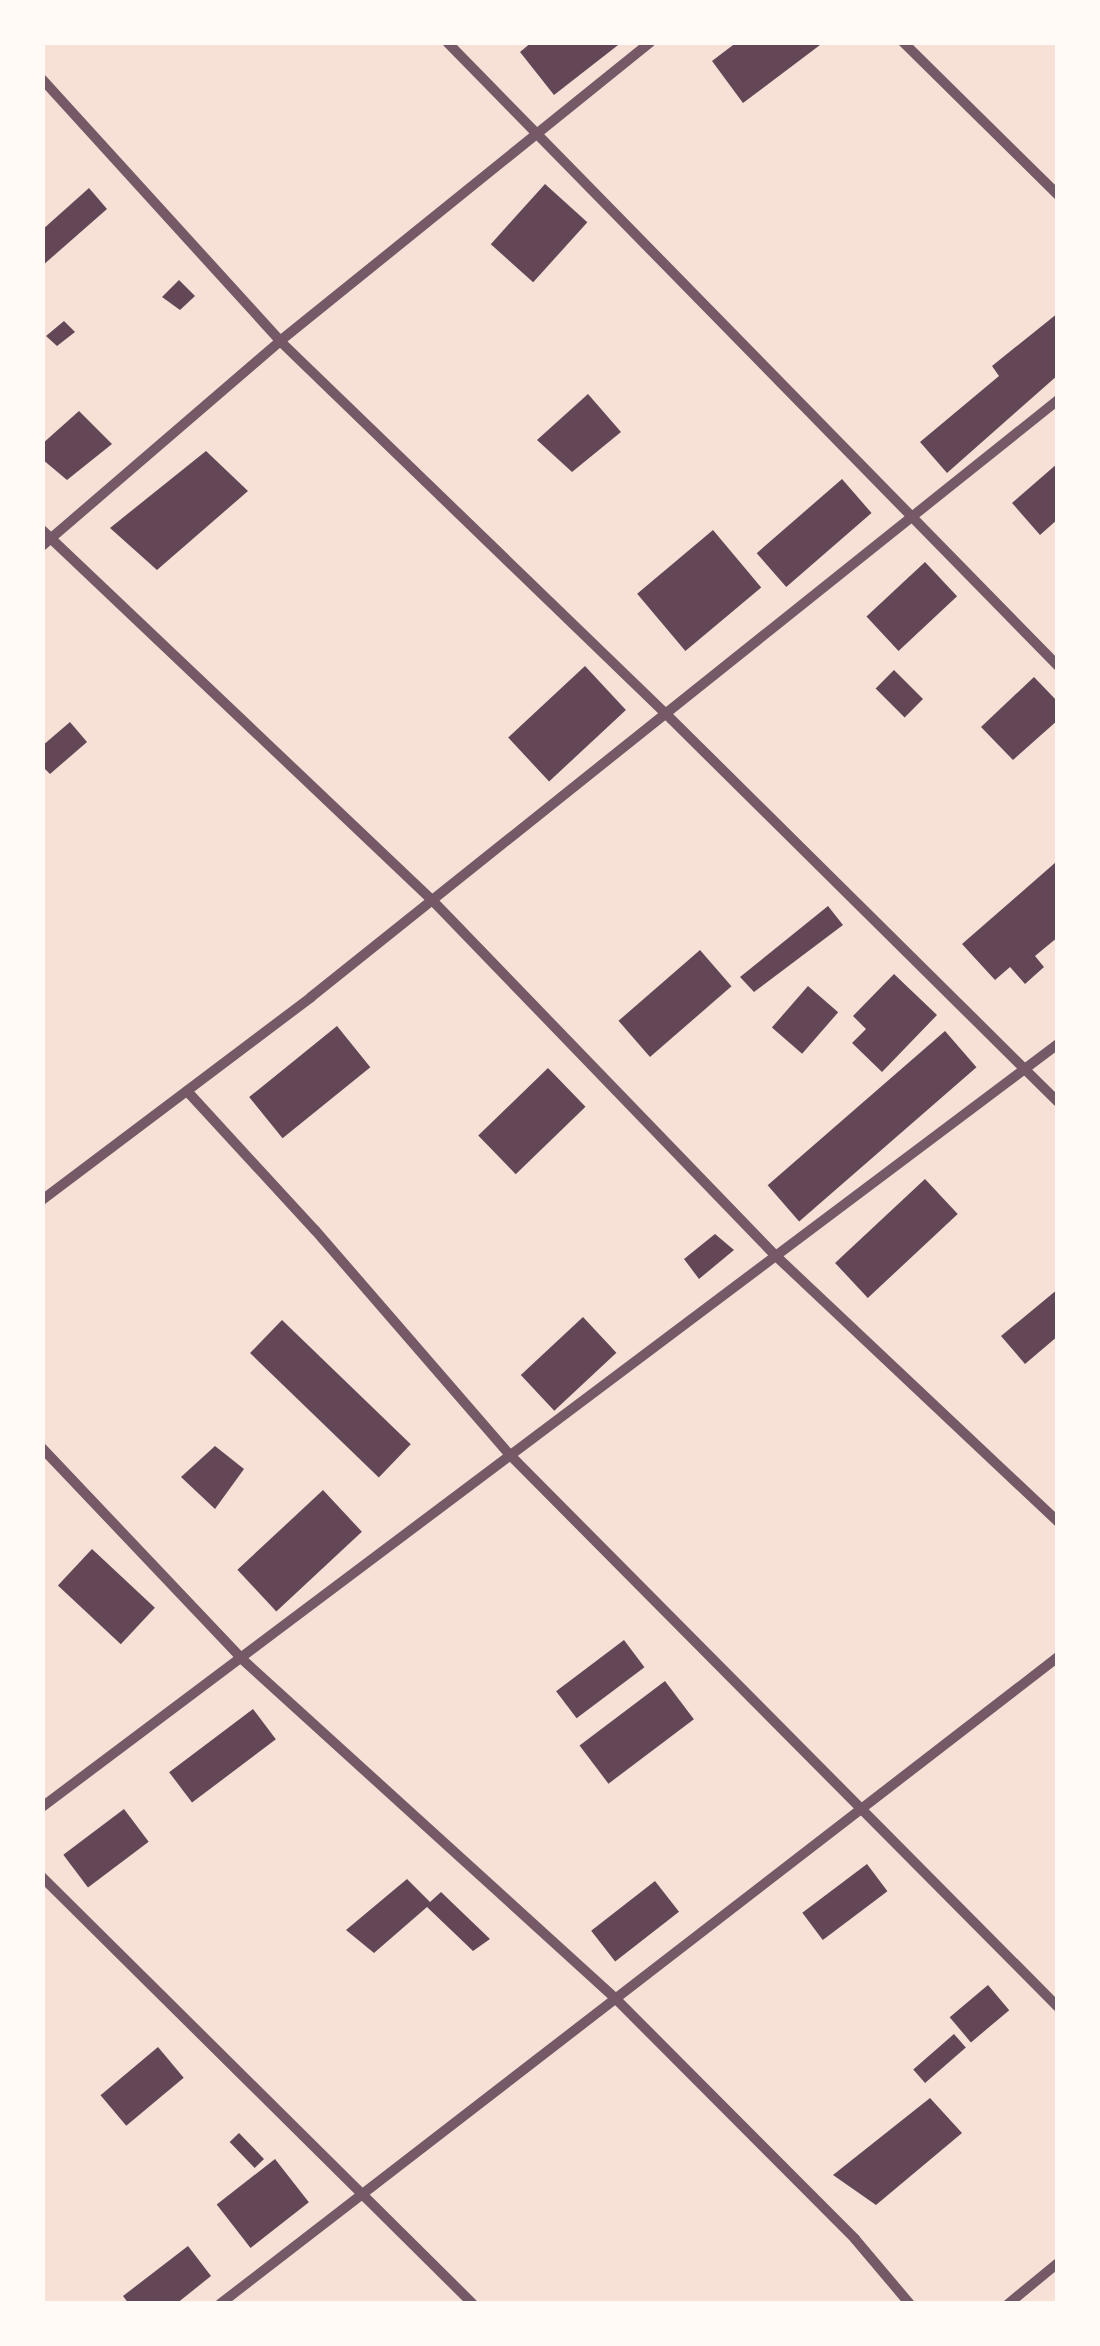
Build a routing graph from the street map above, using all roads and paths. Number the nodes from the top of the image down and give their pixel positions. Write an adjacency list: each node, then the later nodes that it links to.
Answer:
1 (447, 42): 5 (street)
2 (652, 42): 5 (street)
3 (904, 42): 6 (street)
4 (42, 80): 7 (street)
5 (535, 134): 7 (street); 9 (street)
6 (1058, 195)
7 (280, 341): 10 (street); 12 (street)
8 (1058, 400): 9 (street)
9 (911, 516): 11 (street); 12 (street)
10 (45, 538): 13 (street)
11 (1058, 666)
12 (666, 714): 13 (street); 15 (street)
13 (432, 900): 16 (street); 19 (street)
14 (1058, 1044): 15 (street)
15 (1024, 1069): 17 (street); 19 (street)
16 (187, 1091): 18 (street); 21 (street)
17 (1058, 1102)
18 (42, 1200)
19 (777, 1257): 21 (street); 22 (street)
20 (42, 1448): 24 (street)
21 (512, 1456): 24 (street); 26 (street)
22 (1058, 1522)
23 (1058, 1658): 26 (street)
24 (242, 1659): 25 (street); 28 (street)
25 (42, 1806)
26 (862, 1809): 28 (street); 29 (street)
27 (42, 1877): 30 (street)
28 (615, 1998): 30 (street); 34 (street)
29 (1058, 2007)
30 (360, 2194): 32 (street); 33 (street)
31 (1058, 2263): 35 (street)
32 (220, 2304)
33 (473, 2304)
34 (910, 2304)
35 (1008, 2304)

